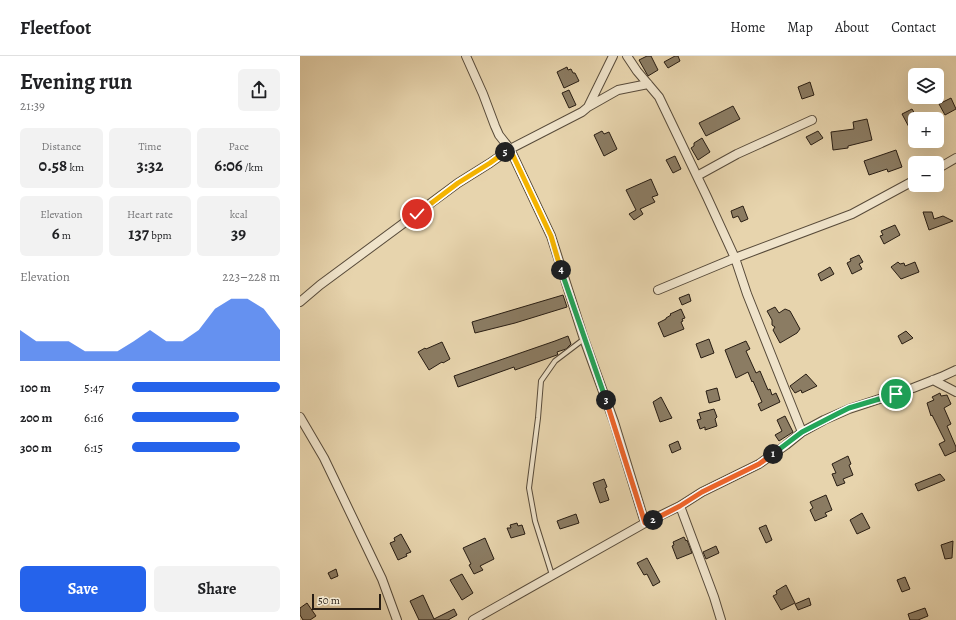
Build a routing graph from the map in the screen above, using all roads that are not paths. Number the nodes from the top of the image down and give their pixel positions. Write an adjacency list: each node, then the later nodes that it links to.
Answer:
1 (466, 56): 7 (street)
2 (613, 56): 5 (street)
3 (627, 56): 4 (street)
4 (648, 84): 5 (street); 10 (street)
5 (588, 107): 7 (street)
6 (812, 120): 10 (street)
7 (510, 149): 14 (street); 15 (street)
8 (956, 158): 9 (street)
9 (944, 164)
10 (697, 176): 12 (street)
11 (908, 184): 12 (street)
12 (735, 258): 13 (street); 20 (street)
13 (658, 290)
14 (300, 302)
15 (584, 339): 22 (street); 23 (lane)
16 (956, 370): 17 (street)
17 (933, 380): 18 (street); 20 (street)
18 (956, 392)
19 (300, 417): 24 (street)
20 (802, 432): 21 (street)
21 (680, 506): 22 (street); 26 (street)
22 (645, 523): 23 (street)
23 (552, 576): 25 (street)
24 (397, 620)
25 (473, 620)
26 (721, 620)

